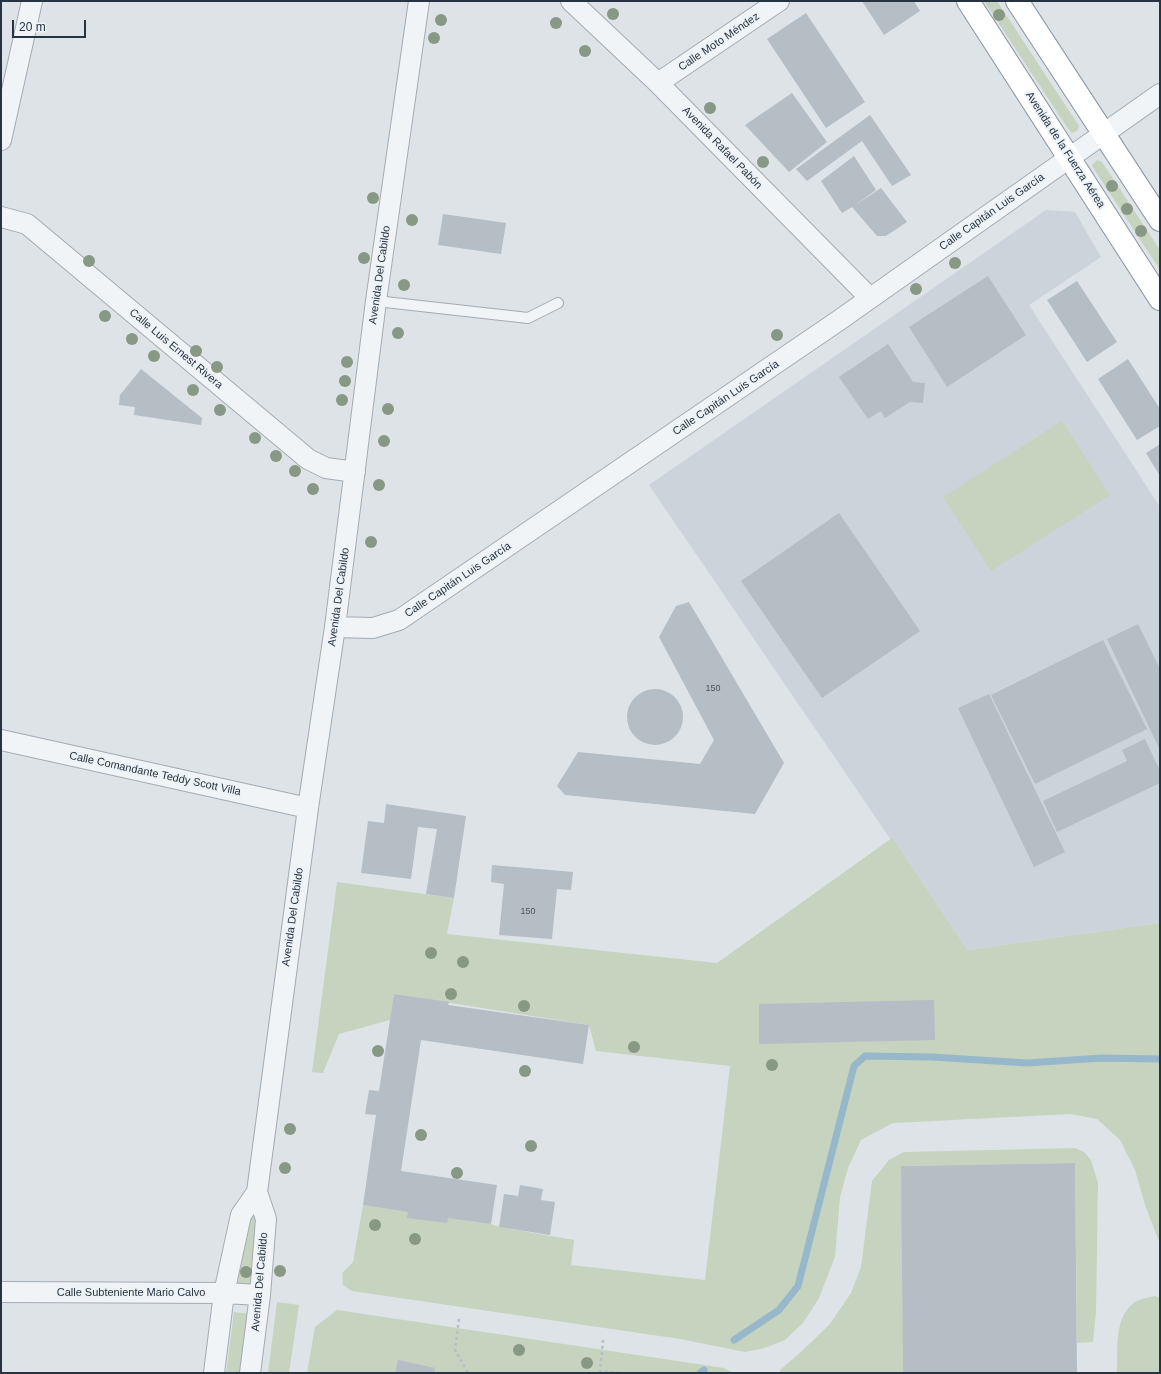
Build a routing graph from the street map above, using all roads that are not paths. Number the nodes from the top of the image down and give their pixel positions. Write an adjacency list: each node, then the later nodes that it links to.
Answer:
1 (32, 1): 10 (street)
2 (419, 1): 16 (street, Avenida Del Cabildo)
3 (571, 1): 7 (street, Avenida Rafael Pabón)
4 (779, 1): 7 (street, Calle Moto Méndez)
5 (968, 1): 11 (highway, Avenida de la Fuerza Aérea)
6 (1017, 1): 9 (highway)
7 (658, 83): 14 (street, Avenida Rafael Pabón)
8 (1160, 94): 9 (street, Calle Capitán Luis García)
9 (1104, 133): 11 (street, Calle Capitán Luis García); 13 (highway)
10 (1, 140)
11 (1070, 157): 14 (street, Calle Capitán Luis García); 15 (highway, Avenida de la Fuerza Aérea)
12 (1, 217): 18 (street, Calle Luis Ernest Rivera)
13 (1160, 220)
14 (870, 298): 19 (street, Calle Capitán Luis García)
15 (1160, 299)
16 (376, 301): 17 (lane); 18 (street, Avenida Del Cabildo)
17 (558, 303)
18 (355, 472): 19 (street, Avenida Del Cabildo)
19 (335, 627): 21 (street, Avenida Del Cabildo)
20 (1, 740): 21 (street, Calle Comandante Teddy Scott Villa)
21 (308, 808): 22 (street, Avenida Del Cabildo)
22 (257, 1192): 24 (street, Avenida Del Cabildo); 25 (street, Avenida Del Cabildo)
23 (1, 1292): 24 (street, Calle Subteniente Mario Calvo)
24 (224, 1293): 25 (street, Calle Subteniente Mario Calvo); 26 (street, Avenida Del Cabildo)
25 (260, 1295): 27 (street, Avenida Del Cabildo)
26 (214, 1373)
27 (250, 1373)

